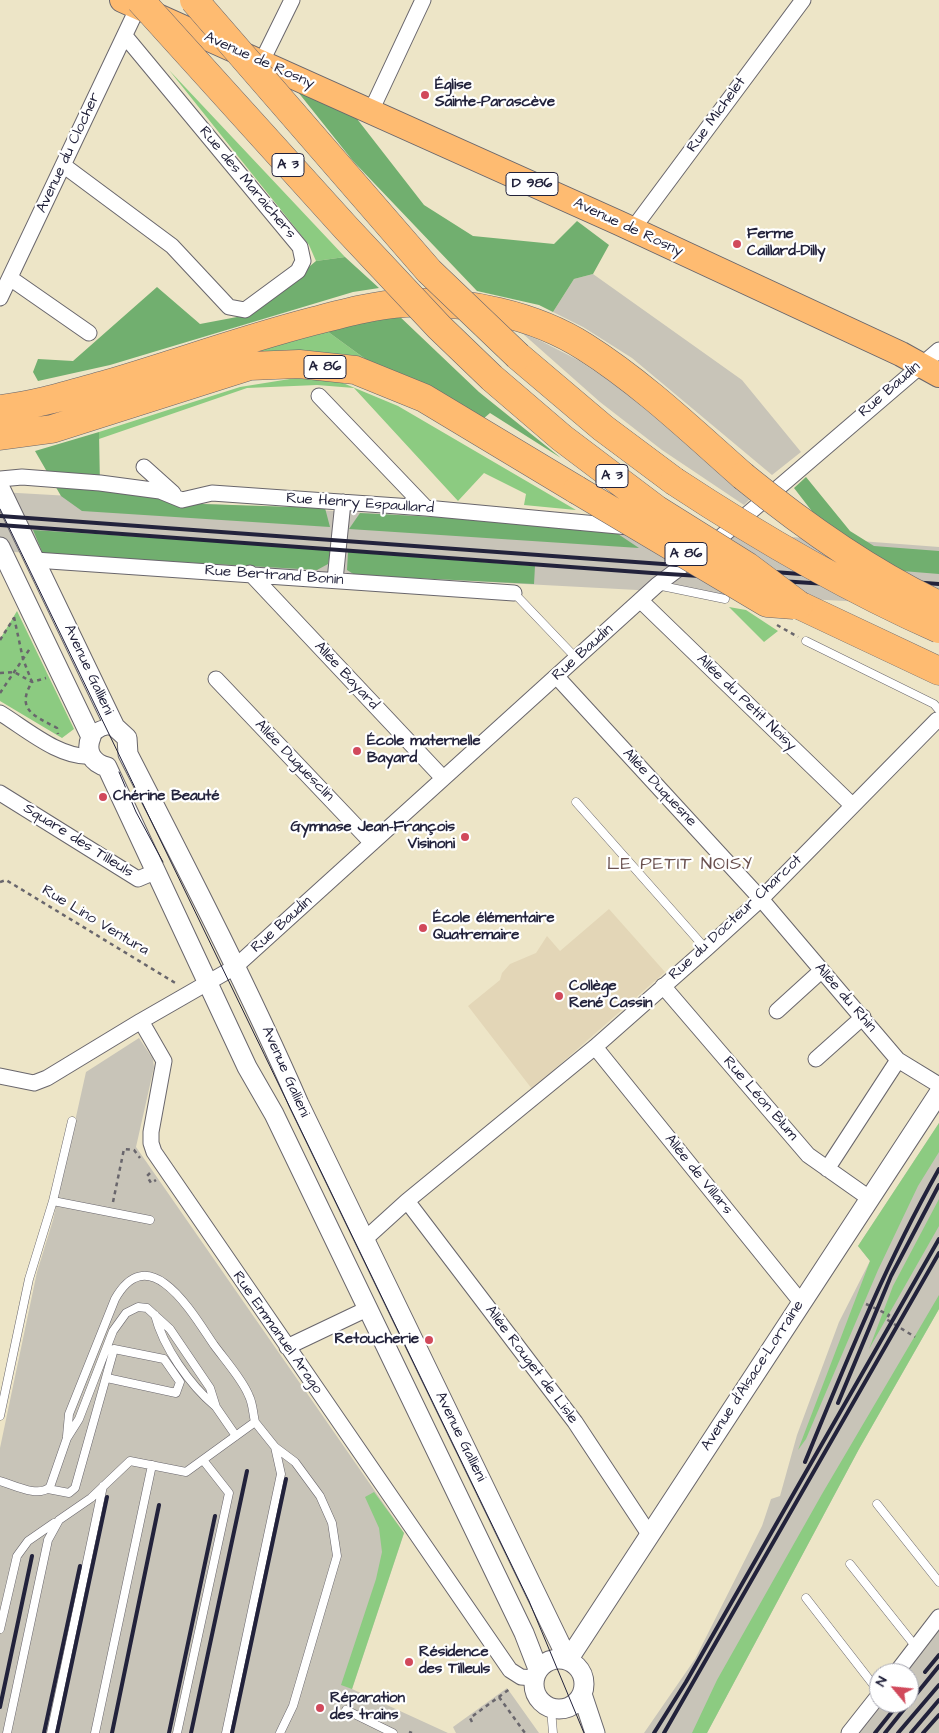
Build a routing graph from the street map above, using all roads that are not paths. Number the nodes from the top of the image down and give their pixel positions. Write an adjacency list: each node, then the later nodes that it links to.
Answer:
1 (194, 0): 36 (highway, A 3, bridge)
2 (292, 0): 7 (street)
3 (423, 0): 8 (street)
4 (800, 1): 10 (street, Rue Michelet)
5 (143, 4): 6 (street, Avenue du Clocher); 7 (main road, Avenue de Rosny / D 986); 34 (highway, A 3, bridge)
6 (125, 36): 9 (street, Avenue du Clocher); 9 (street, Rue des Maraichers)
7 (262, 62): 8 (main road, Avenue de Rosny / D 986)
8 (371, 111): 10 (main road, Avenue de Rosny / D 986)
9 (63, 165): 11 (street, Avenue du Clocher)
10 (632, 230): 15 (main road, Avenue de Rosny / D 986)
11 (10, 278): 12 (street, Avenue du Clocher); 13 (street)
12 (0, 298)
13 (89, 333)
14 (939, 350): 15 (street, Rue Baudin)
15 (930, 370): 25 (street, Rue Baudin)
16 (318, 396): 24 (street)
17 (0, 409): 35 (highway, bridge)
18 (0, 436): 34 (highway, A 86, bridge)
19 (144, 467): 22 (street)
20 (0, 479): 22 (street)
21 (0, 488): 27 (street, Avenue Gallieni)
22 (182, 500): 23 (street, Rue Henry Espaullard)
23 (343, 502): 24 (street, Rue Henry Espaullard); 29 (street)
24 (426, 508): 25 (street, Rue Henry Espaullard)
25 (722, 536): 30 (street, Rue Baudin)
26 (0, 547): 45 (street, Avenue Gallieni)
27 (35, 560): 28 (street, Rue Bertrand Bonin); 44 (street, Avenue Gallieni)
28 (250, 573): 29 (street, Rue Bertrand Bonin); 49 (street, Allée Bayard)
29 (335, 580): 31 (street, Rue Bertrand Bonin)
30 (658, 586): 32 (lane); 33 (street, Rue Baudin)
31 (514, 593): 38 (lane)
32 (725, 599)
33 (641, 601): 38 (street, Rue Baudin); 52 (street, Allée du Petit Noisy)
34 (799, 605): 39 (highway, A 3)
35 (939, 605)
36 (939, 629)
37 (806, 641): 43 (lane)
38 (577, 659): 40 (street, Rue Baudin)
39 (939, 671)
40 (557, 676): 49 (street, Rue Baudin); 55 (street, Allée Duquesne)
41 (216, 679): 53 (street, Allée Duguesclin)
42 (0, 713): 47 (street)
43 (938, 715): 52 (street, Rue du Docteur Charcot)
44 (115, 727): 45 (street); 46 (street, Avenue Gallieni)
45 (91, 737): 47 (street, Avenue Gallieni)
46 (128, 754): 48 (street); 57 (street, Avenue Gallieni)
47 (91, 756): 48 (street, Avenue Gallieni)
48 (106, 767): 54 (street, Avenue Gallieni)
49 (443, 778): 53 (street, Rue Baudin)
50 (0, 793): 54 (street, Square des Tilleuls)
51 (576, 802): 56 (lane)
52 (852, 804): 55 (street, Rue du Docteur Charcot)
53 (372, 843): 57 (street, Rue Baudin)
54 (157, 871): 59 (street, Avenue Gallieni)
55 (761, 899): 56 (street, Rue du Docteur Charcot); 58 (street, Allée du Rhin)
56 (706, 949): 60 (street, Rue du Docteur Charcot)
57 (235, 967): 59 (street, Rue Baudin); 76 (street, Avenue Gallieni)
58 (821, 972): 61 (street); 62 (street, Allée du Rhin)
59 (207, 982): 63 (street); 78 (street, Avenue Gallieni)
60 (663, 986): 64 (street, Rue du Docteur Charcot); 71 (street, Rue Léon Blum)
61 (778, 1011)
62 (863, 1017): 65 (street); 66 (street, Allée du Rhin)
63 (141, 1021): 67 (street); 80 (street, Rue Emmanuel Arago)
64 (595, 1046): 74 (street, Rue du Docteur Charcot); 77 (street, Allée de Villars)
65 (816, 1059)
66 (898, 1060): 68 (street, Allée du Rhin); 71 (street)
67 (0, 1076)
68 (939, 1085)
69 (939, 1093): 72 (street, Avenue d'Alsace-Lorraine)
70 (72, 1121): 73 (lane)
71 (827, 1170): 72 (street, Rue Léon Blum)
72 (869, 1198): 77 (street, Avenue d'Alsace-Lorraine)
73 (53, 1200): 75 (lane); 83 (lane)
74 (407, 1201): 76 (street, Rue du Docteur Charcot); 95 (street, Allée Rouget de Lisle)
75 (150, 1220)
76 (364, 1240): 102 (street, Avenue Gallieni)
77 (801, 1302): 95 (street, Avenue d'Alsace-Lorraine)
78 (369, 1308): 80 (street); 104 (street, Avenue Gallieni)
79 (155, 1315): 82 (lane); 82 (lane); 86 (lane)
80 (287, 1348): 104 (street, Rue Emmanuel Arago)
81 (107, 1378): 81 (lane); 92 (lane)
82 (216, 1407): 85 (lane)
83 (0, 1416)
84 (255, 1422): 85 (lane); 86 (lane); 87 (lane)
85 (236, 1436): 88 (lane)
86 (67, 1438): 92 (lane)
87 (275, 1447): 115 (lane); 116 (lane)
88 (204, 1460): 89 (lane); 114 (lane)
89 (152, 1465): 91 (lane); 113 (lane)
90 (0, 1481): 92 (lane)
91 (103, 1486): 94 (lane); 112 (lane)
92 (48, 1489)
93 (877, 1504): 97 (lane)
94 (59, 1520): 100 (lane); 111 (lane)
95 (649, 1534): 102 (street, Avenue d'Alsace-Lorraine)
96 (850, 1564): 101 (lane)
97 (939, 1582)
98 (806, 1598): 105 (lane)
99 (939, 1617): 101 (street)
100 (0, 1629)
101 (916, 1647): 103 (street)
102 (568, 1660): 104 (street); 106 (street)
103 (904, 1663)
104 (536, 1673): 108 (street)
105 (869, 1680)
106 (582, 1694): 108 (street); 110 (street)
107 (869, 1706): 119 (street)
108 (560, 1708): 110 (street); 118 (lane)
109 (346, 1710): 117 (lane)
110 (594, 1731)
111 (7, 1733)
112 (51, 1733)
113 (95, 1733)
114 (177, 1733)
115 (226, 1733)
116 (280, 1733)
117 (393, 1733)
118 (553, 1733)
119 (849, 1733)

